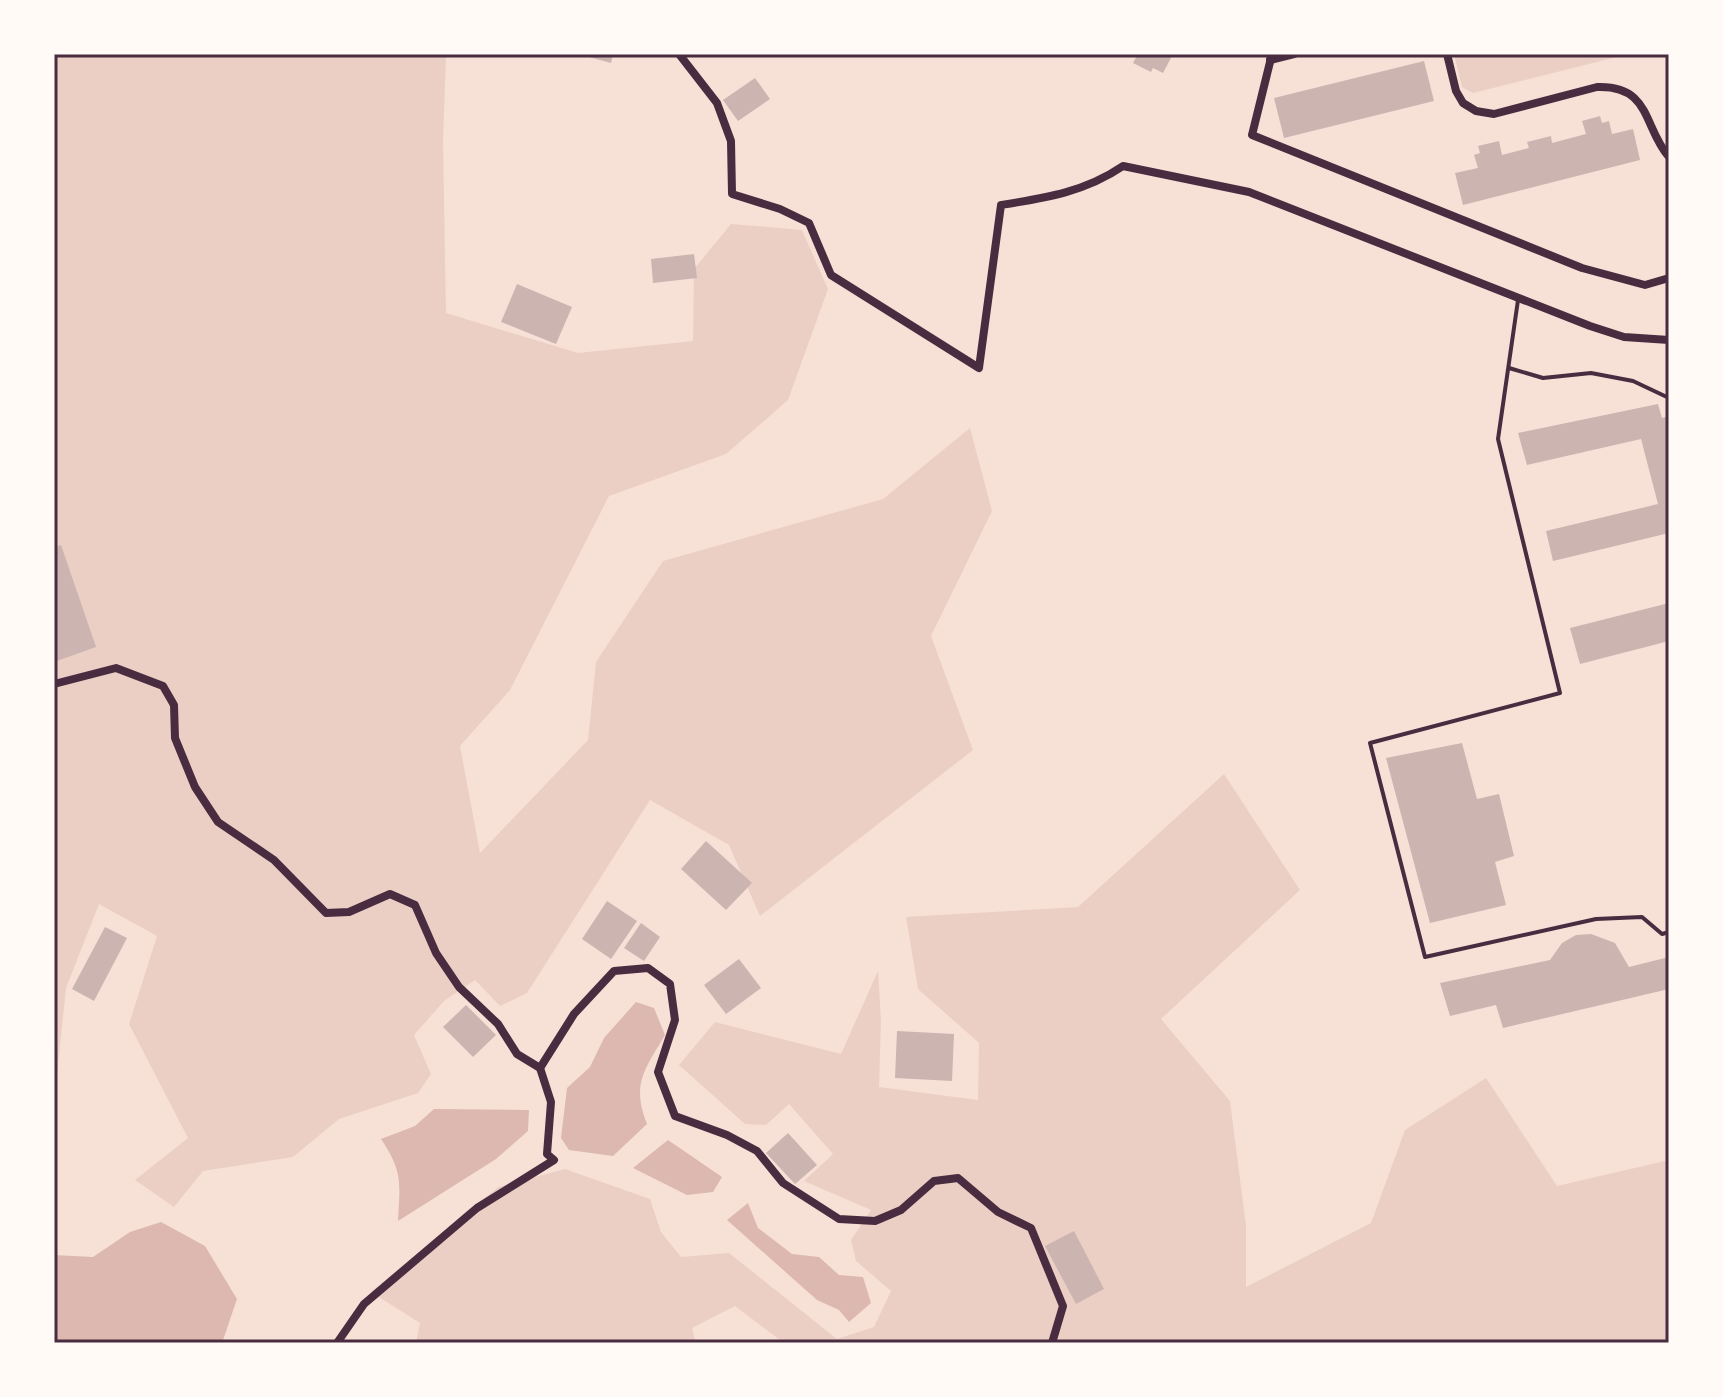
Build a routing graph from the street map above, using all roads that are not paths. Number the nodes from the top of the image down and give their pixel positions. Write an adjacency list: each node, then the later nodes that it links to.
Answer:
1 (679, 54): 7 (street)
2 (1294, 54): 4 (street)
3 (1447, 54): 5 (street)
4 (1271, 57): 6 (street)
5 (1669, 157)
6 (1669, 278)
7 (1519, 298): 8 (street); 9 (lane)
8 (1669, 340)
9 (1509, 368): 10 (lane); 12 (lane)
10 (1669, 398)
11 (54, 684): 13 (street)
12 (1669, 932)
13 (540, 1068): 14 (street); 15 (street)
14 (337, 1343)
15 (1052, 1343)

